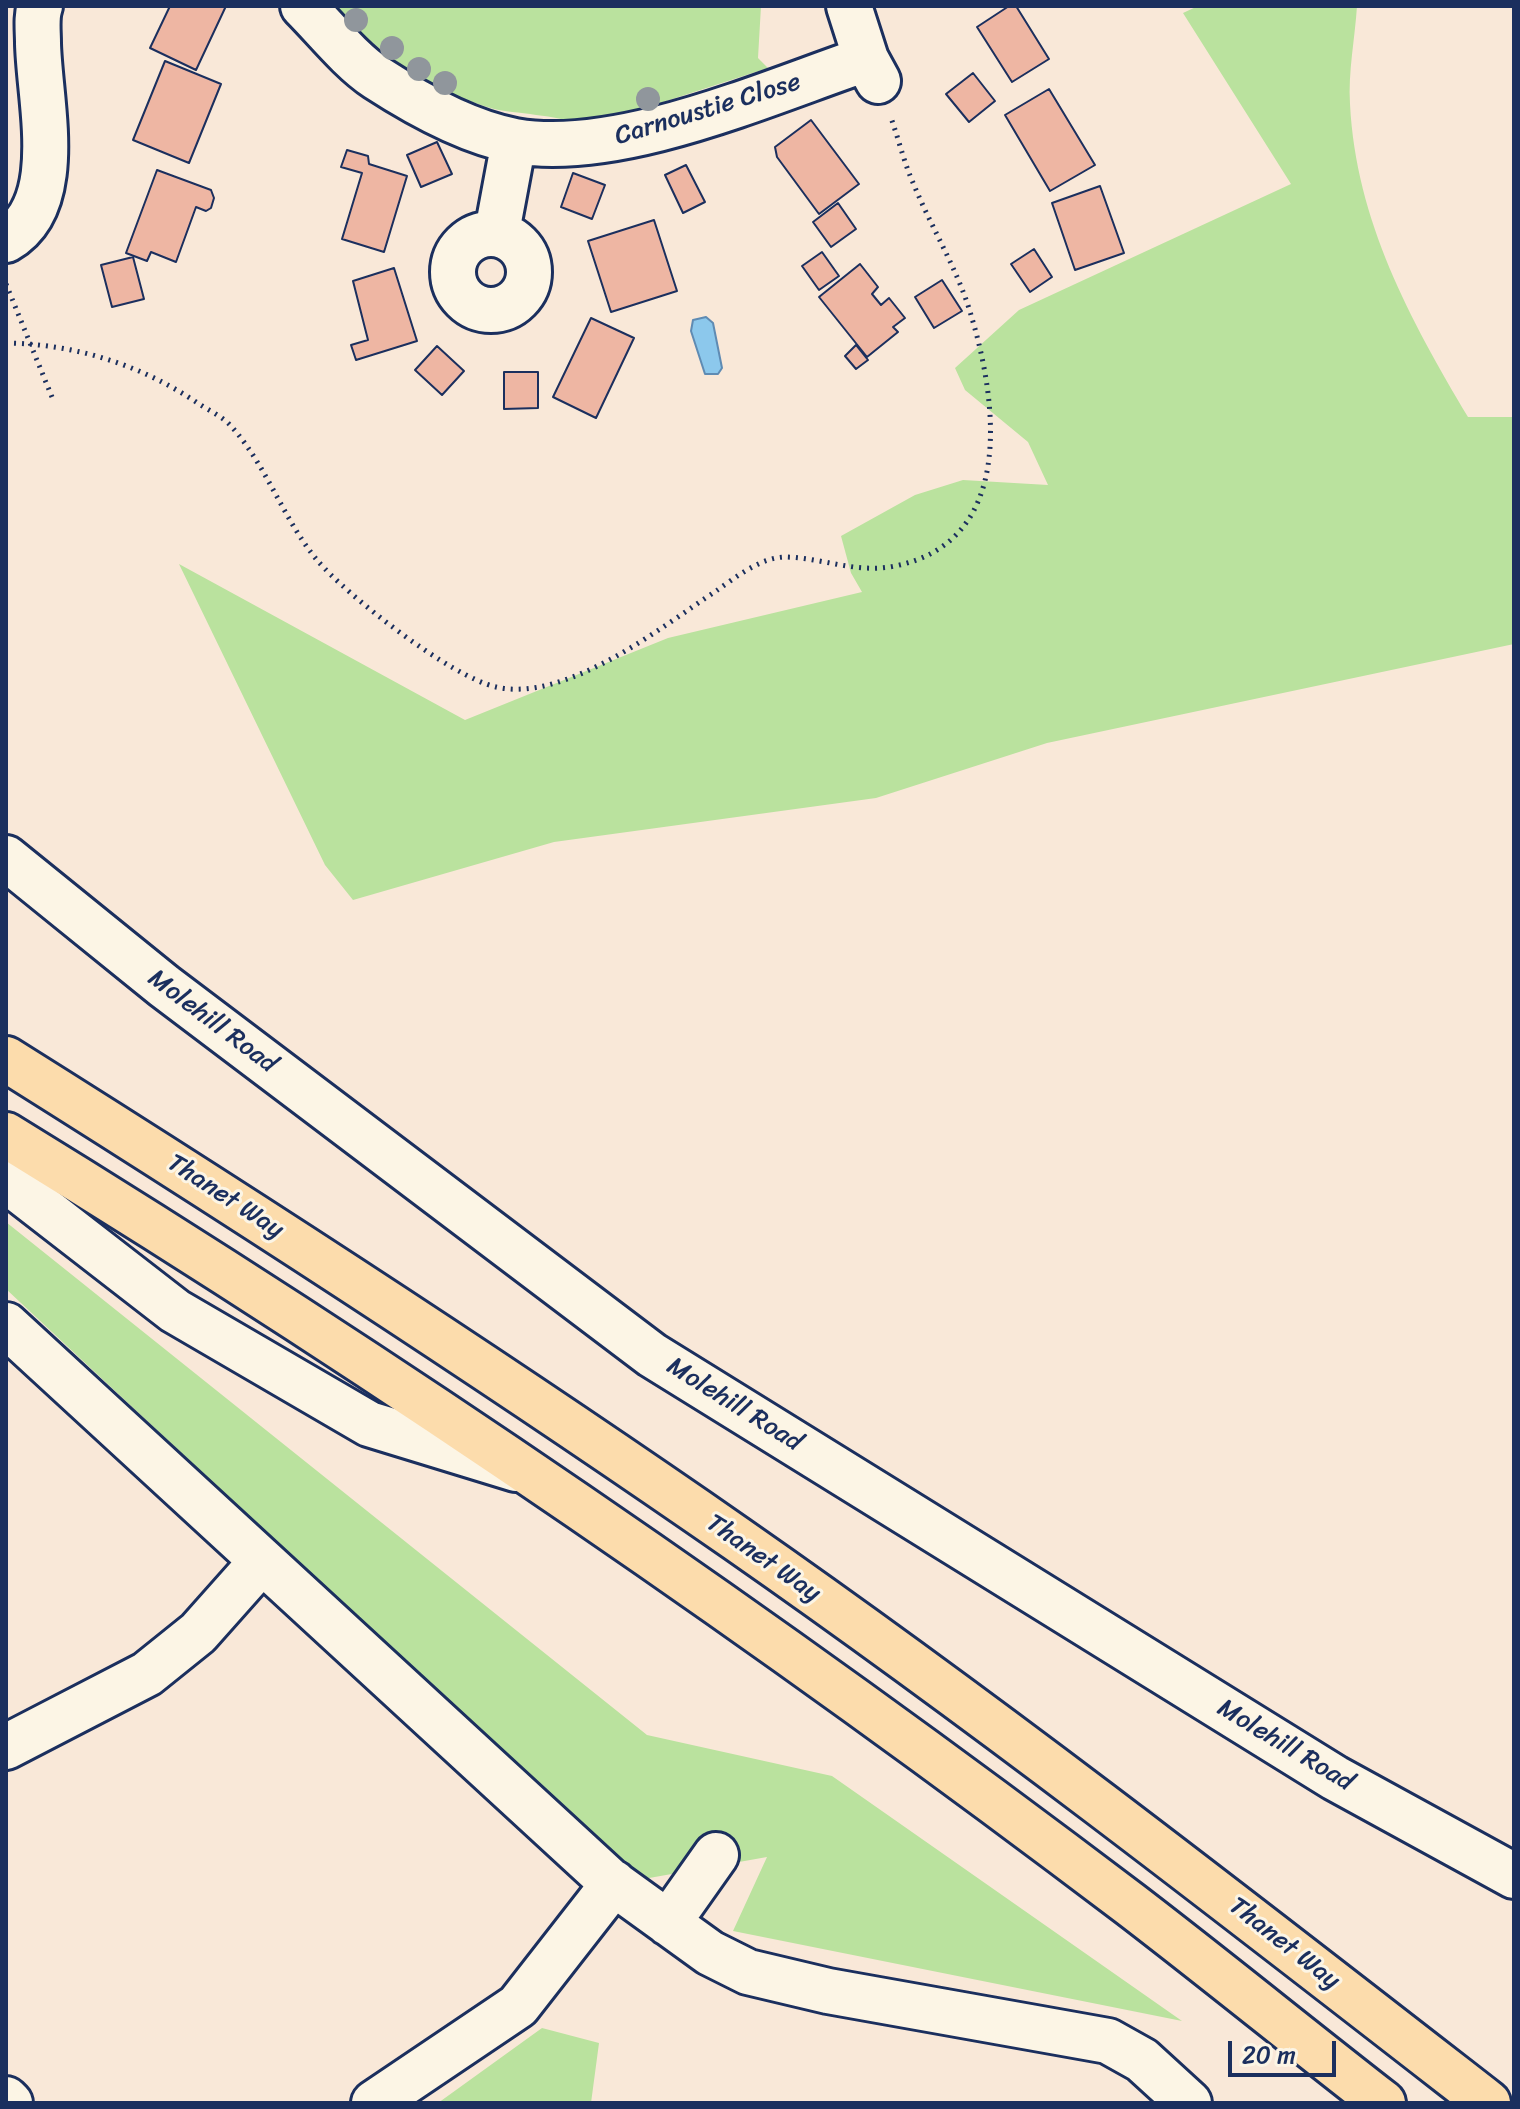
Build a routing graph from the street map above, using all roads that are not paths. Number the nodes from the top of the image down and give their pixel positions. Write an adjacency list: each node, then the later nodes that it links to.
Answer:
1 (40, 6): 6 (street)
2 (303, 6): 4 (street, Carnoustie Close)
3 (849, 6): 4 (street, Carnoustie Close)
4 (514, 141): 5 (street)
5 (497, 232)
6 (6, 240)
7 (6, 858): 18 (street, Molehill Road)
8 (6, 1039): 10 (street)
9 (6, 1059): 10 (highway, Thanet Way)
10 (70, 1099): 24 (highway, Thanet Way)
11 (6, 1135): 14 (highway)
12 (6, 1180): 14 (street)
13 (6, 1325): 15 (street)
14 (522, 1471): 23 (highway)
15 (262, 1561): 16 (street); 19 (street)
16 (6, 1747)
17 (716, 1855): 20 (street)
18 (1514, 1876)
19 (614, 1883): 20 (street); 21 (street)
20 (668, 1923): 22 (street)
21 (374, 2103)
22 (1189, 2103)
23 (1383, 2103)
24 (1488, 2103)

